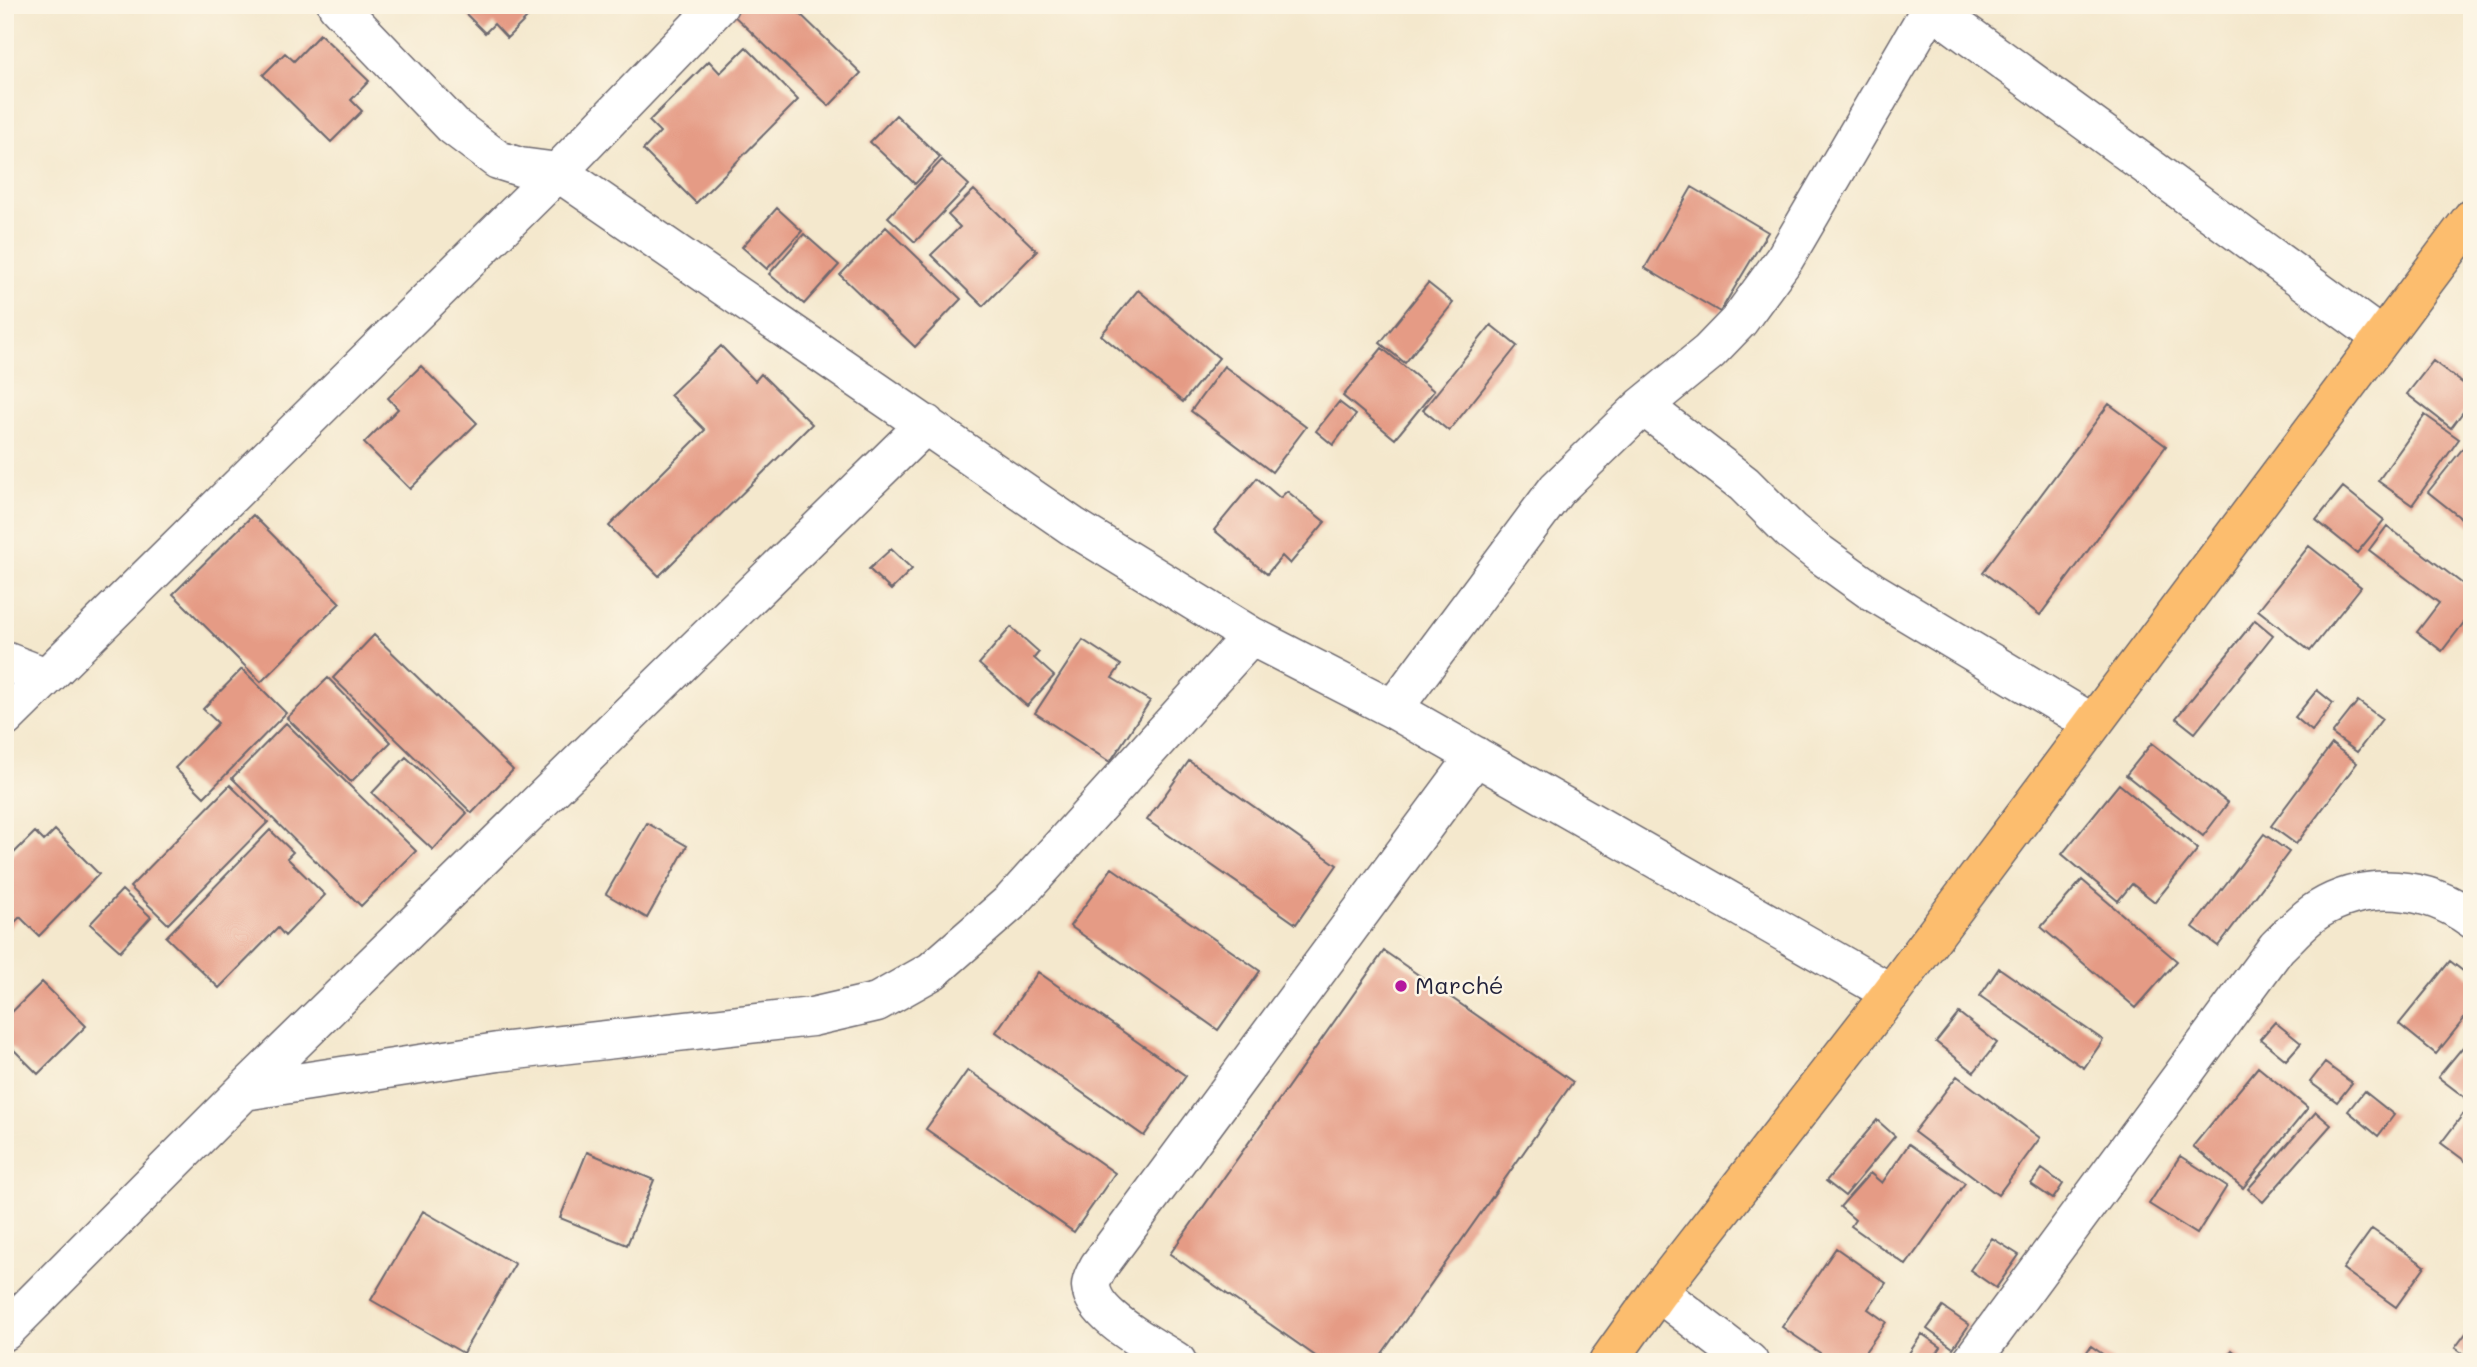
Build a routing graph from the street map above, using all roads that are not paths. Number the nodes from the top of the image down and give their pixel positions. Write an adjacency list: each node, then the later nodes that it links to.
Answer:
1 (337, 5): 4 (street)
2 (719, 5): 4 (street)
3 (1929, 7): 6 (street); 7 (street)
4 (558, 172): 8 (street); 11 (street)
5 (2472, 218): 6 (main road)
6 (2381, 337): 14 (main road)
7 (1643, 406): 12 (street); 14 (street)
8 (926, 424): 9 (street); 18 (street)
9 (1251, 636): 12 (street); 18 (street)
10 (5, 661): 11 (street)
11 (46, 677): 13 (street)
12 (1393, 709): 15 (street)
13 (5, 718)
14 (2092, 723): 17 (main road)
15 (1476, 756): 17 (street); 21 (street)
16 (2472, 919): 24 (street)
17 (1891, 993): 19 (main road)
18 (244, 1091): 20 (street)
19 (1658, 1292): 22 (main road); 23 (street)
20 (5, 1331)
21 (1177, 1362)
22 (1608, 1362)
23 (1749, 1362)
24 (1971, 1362)

